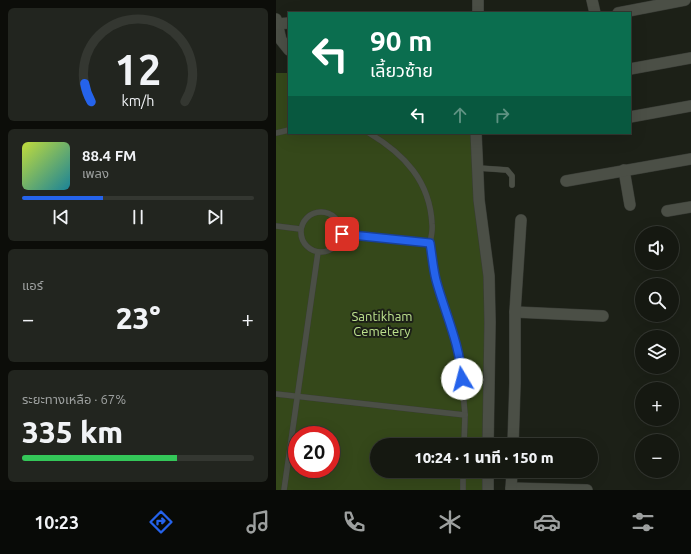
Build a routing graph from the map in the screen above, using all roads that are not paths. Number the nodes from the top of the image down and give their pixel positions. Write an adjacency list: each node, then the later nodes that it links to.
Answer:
1 (478, 0): 5 (street)
2 (592, 0): 6 (street)
3 (685, 0): 4 (street)
4 (643, 4): 7 (street)
5 (478, 12)
6 (594, 12)
7 (621, 12)
8 (276, 22): 9 (street); 10 (street)
9 (288, 23)
10 (288, 49)
11 (691, 58): 12 (street)
12 (631, 68)
13 (691, 106): 14 (street)
14 (631, 117)
15 (288, 130): 16 (lane)
16 (276, 133)
17 (371, 134): 31 (lane)
18 (476, 134): 20 (street)
19 (691, 159): 21 (street)
20 (478, 168): 23 (lane); 39 (street)
21 (624, 170): 22 (street); 24 (street)
22 (566, 181)
23 (512, 185)
24 (630, 205)
25 (691, 207): 26 (street)
26 (667, 211)
27 (520, 220): 33 (street)
28 (276, 226): 29 (lane)
29 (300, 229): 30 (lane); 32 (lane)
30 (342, 234): 31 (lane); 32 (lane)
31 (430, 243): 37 (lane)
32 (318, 252): 36 (lane)
33 (515, 312): 34 (street); 40 (street)
34 (603, 316)
35 (276, 394): 36 (lane)
36 (298, 397): 37 (lane); 45 (lane)
37 (466, 415): 38 (lane)
38 (464, 438)
39 (488, 438)
40 (513, 438)
41 (463, 478): 46 (lane)
42 (488, 478): 47 (street)
43 (512, 478): 44 (street)
44 (511, 489): 48 (street)
45 (284, 490)
46 (462, 490)
47 (488, 490)
48 (587, 490)

